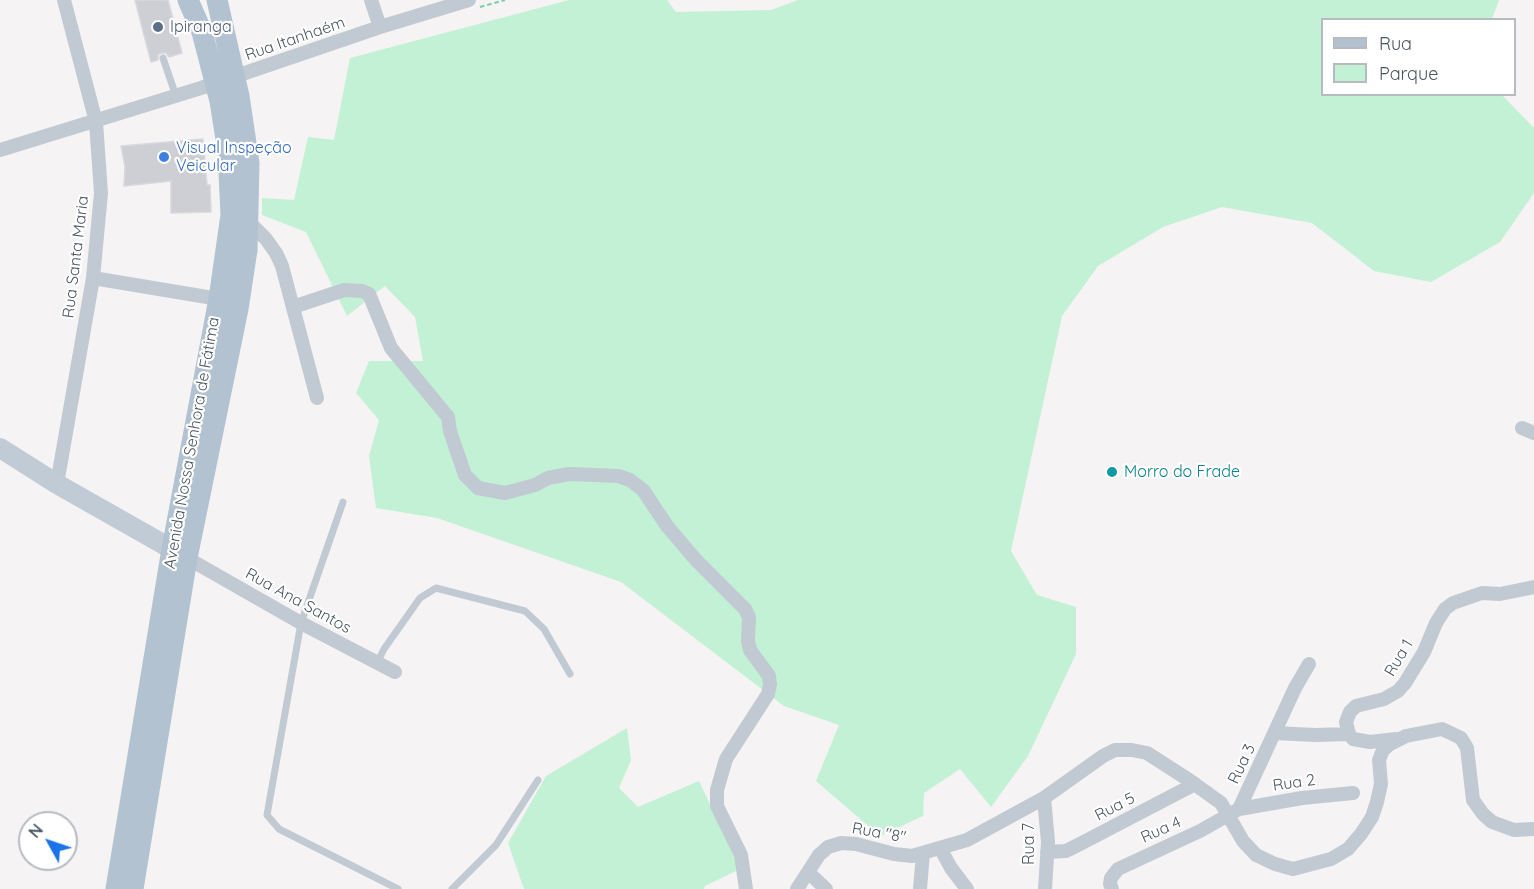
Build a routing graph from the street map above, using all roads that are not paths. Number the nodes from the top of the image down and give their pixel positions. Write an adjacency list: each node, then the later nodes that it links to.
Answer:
1 (64, 0): 12 (street, Rua Santa Maria)
2 (188, 0): 8 (main road, Avenida Nossa Senhora de Fátima)
3 (197, 0): 8 (main road)
4 (217, 0): 10 (main road, Avenida Nossa Senhora de Fátima)
5 (371, 0): 7 (street)
6 (469, 0): 7 (street, Rua Itanhaém)
7 (380, 27): 10 (street, Rua Itanhaém)
8 (202, 32): 10 (main road, Avenida Nossa Senhora de Fátima)
9 (163, 58): 11 (lane)
10 (225, 81): 11 (street, Rua Itanhaém); 14 (main road, Avenida Nossa Senhora de Fátima); 16 (main road, Avenida Nossa Senhora de Fátima)
11 (176, 97): 12 (street, Rua Itanhaém)
12 (96, 122): 13 (street, Rua Itanhaém); 15 (street, Rua Santa Maria)
13 (0, 150)
14 (248, 221): 17 (street); 22 (main road, Avenida Nossa Senhora de Fátima)
15 (93, 278): 16 (street); 20 (street, Rua Santa Maria)
16 (219, 299): 22 (main road, Avenida Nossa Senhora de Fátima)
17 (293, 307): 18 (street); 46 (street)
18 (317, 398)
19 (0, 448): 20 (main road)
20 (57, 484): 22 (main road)
21 (344, 502): 24 (lane)
22 (179, 553): 24 (street, Rua Ana Santos); 42 (main road, Avenida Nossa Senhora de Fátima); 43 (main road, Avenida Nossa Senhora de Fátima)
23 (1534, 587): 30 (street, Rua 1)
24 (301, 623): 25 (street, Rua Ana Santos); 44 (lane)
25 (377, 663): 27 (street, Rua Ana Santos); 28 (lane)
26 (1309, 664): 29 (street, Rua 3)
27 (395, 672)
28 (570, 674)
29 (1275, 733): 30 (street, Rua 3); 36 (street, Rua 3)
30 (1349, 734): 31 (street)
31 (1401, 738): 36 (street, Rua "8"); 37 (street)
32 (538, 780): 45 (lane)
33 (1195, 784): 35 (street, Rua "8"); 36 (street, Rua "8"); 39 (street, Rua 5)
34 (1353, 793): 36 (street, Rua 2)
35 (1044, 798): 38 (street, Rua "8"); 39 (street, Rua 7)
36 (1233, 813): 52 (street, Rua 4)
37 (1534, 829)
38 (946, 846): 40 (street, Rua "8"); 50 (street)
39 (1047, 852): 51 (street, Rua 7)
40 (923, 854): 41 (street, Rua "8"); 49 (street)
41 (808, 872): 47 (street, Rua "8"); 48 (street)
42 (116, 889)
43 (134, 889)
44 (398, 889)
45 (452, 889)
46 (746, 889)
47 (797, 889)
48 (826, 889)
49 (920, 889)
50 (967, 889)
51 (1045, 889)
52 (1112, 889)

